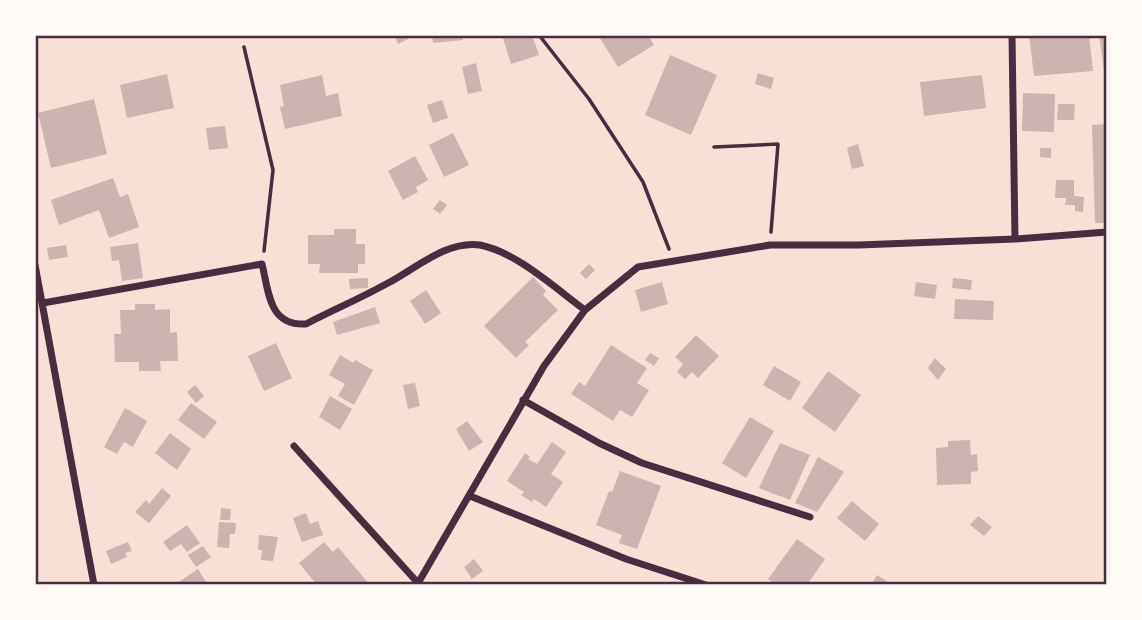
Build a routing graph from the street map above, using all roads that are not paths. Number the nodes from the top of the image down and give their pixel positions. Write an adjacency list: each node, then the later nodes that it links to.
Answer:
1 (1012, 35): 3 (street)
2 (1107, 232): 3 (street)
3 (1015, 239): 6 (street)
4 (35, 265): 5 (street)
5 (43, 303): 6 (street); 12 (street)
6 (585, 310): 7 (street)
7 (523, 400): 9 (street); 10 (street)
8 (294, 446): 11 (street)
9 (470, 496): 11 (street); 13 (street)
10 (810, 517)
11 (417, 584)
12 (94, 585)
13 (706, 585)

